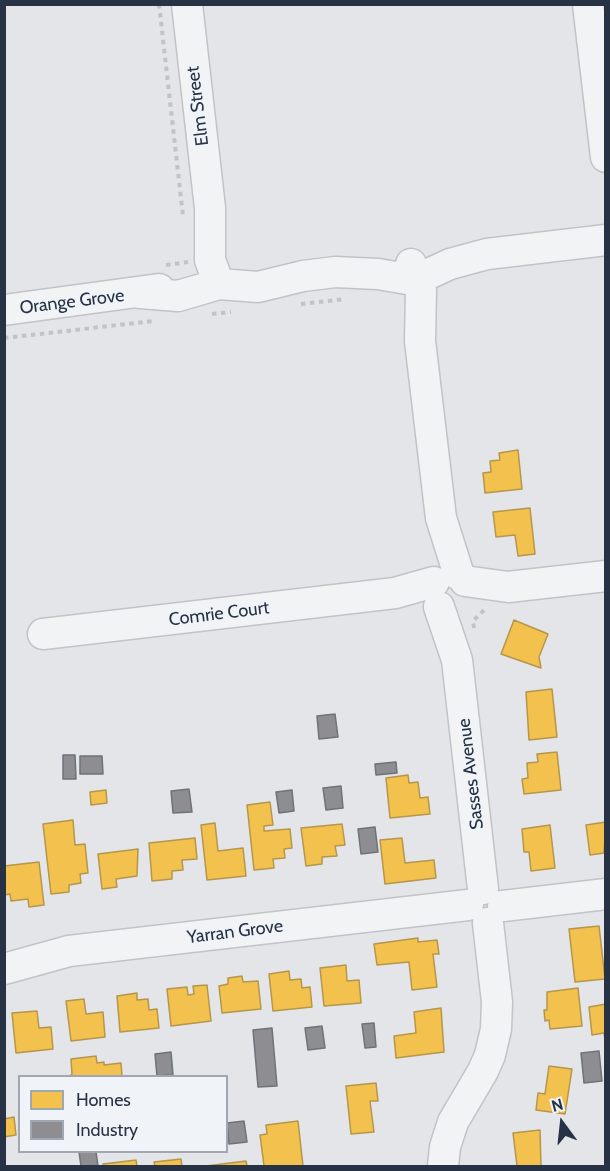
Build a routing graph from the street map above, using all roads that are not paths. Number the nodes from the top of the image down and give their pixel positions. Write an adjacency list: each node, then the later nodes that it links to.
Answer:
1 (187, 4): 5 (street, Elm Street)
2 (588, 4): 3 (street)
3 (606, 157)
4 (606, 240): 6 (street, Orange Grove)
5 (211, 273): 6 (street, Orange Grove); 7 (street, Orange Grove)
6 (412, 274): 9 (street, Sasses Avenue)
7 (4, 310)
8 (606, 576): 9 (street)
9 (449, 591): 10 (street, Comrie Court); 12 (street, Sasses Avenue)
10 (43, 634)
11 (606, 894): 12 (street, Yarran Grove)
12 (486, 906): 13 (street, Yarran Grove); 14 (street, Sasses Avenue)
13 (4, 969)
14 (443, 1167)

